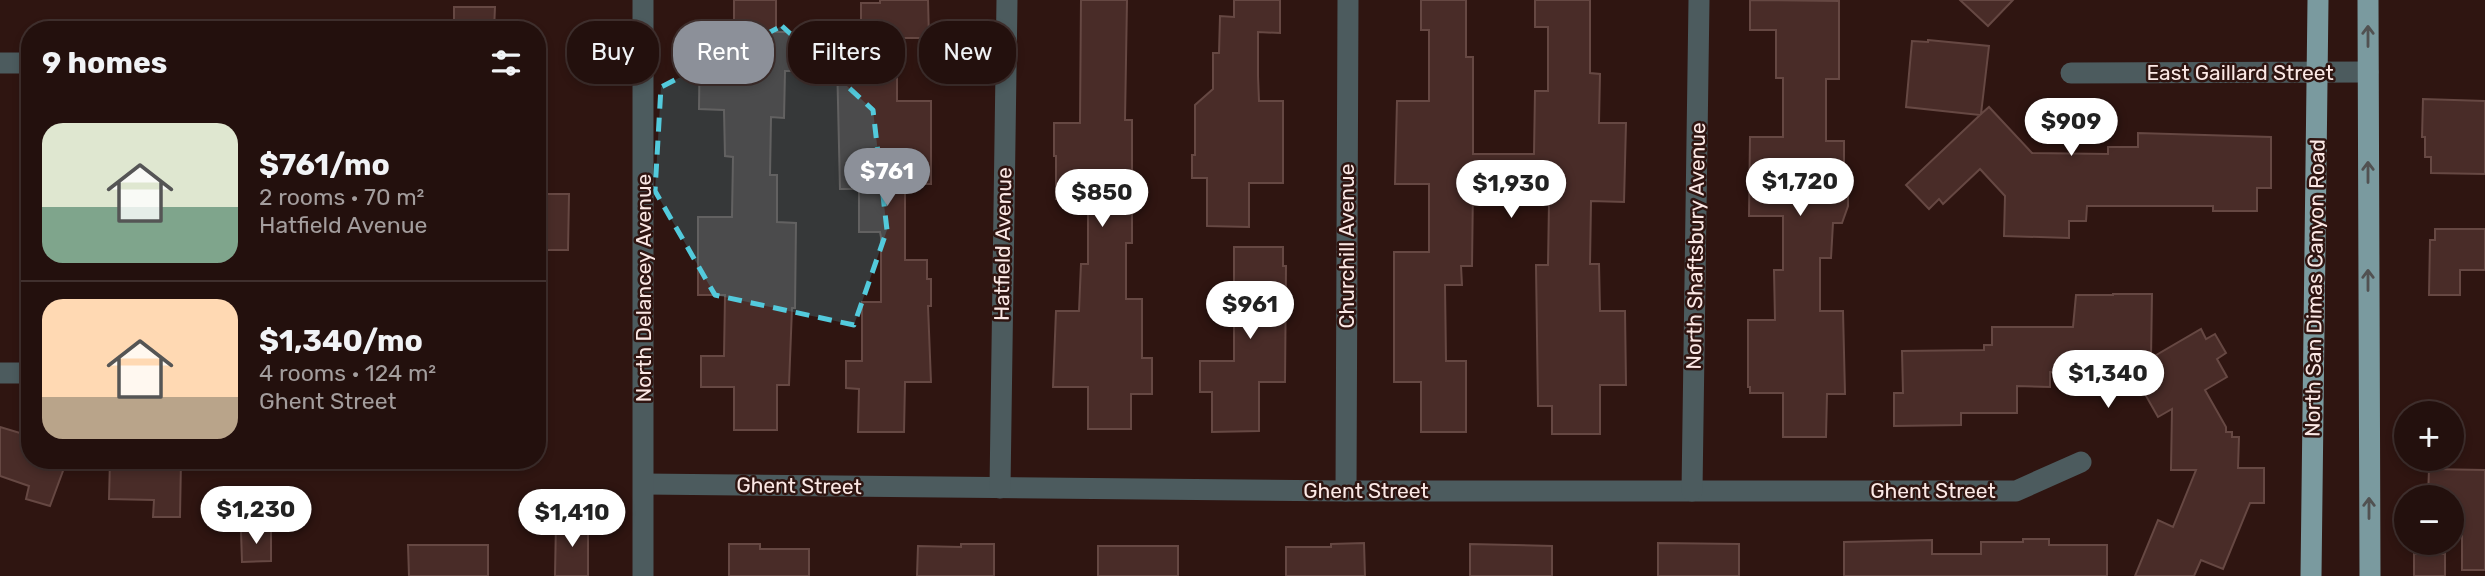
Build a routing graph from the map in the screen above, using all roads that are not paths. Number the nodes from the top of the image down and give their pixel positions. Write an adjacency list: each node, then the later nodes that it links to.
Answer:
1 (643, 0): 15 (street, North Delancey Avenue)
2 (1007, 0): 16 (street, Hatfield Avenue)
3 (1348, 0): 17 (street, Churchill Avenue)
4 (1699, 0): 18 (street, North Shaftsbury Avenue)
5 (2318, 0): 11 (main road, North San Dimas Canyon Road)
6 (2368, 0): 9 (main road, one-way to 6)
7 (0, 63): 8 (street)
8 (21, 63)
9 (2368, 72): 11 (street, East Gaillard Street); 21 (main road, one-way to 9)
10 (2071, 73): 11 (street, East Gaillard Street)
11 (2318, 73): 20 (main road, North San Dimas Canyon Road)
12 (0, 373): 13 (street)
13 (21, 373)
14 (2081, 462): 18 (street, Ghent Street)
15 (644, 484): 16 (street, Ghent Street); 19 (street, North Delancey Avenue)
16 (1000, 488): 17 (street, Ghent Street)
17 (1346, 492): 18 (street, Ghent Street)
18 (1692, 492)
19 (643, 576)
20 (2311, 576)
21 (2370, 576)

